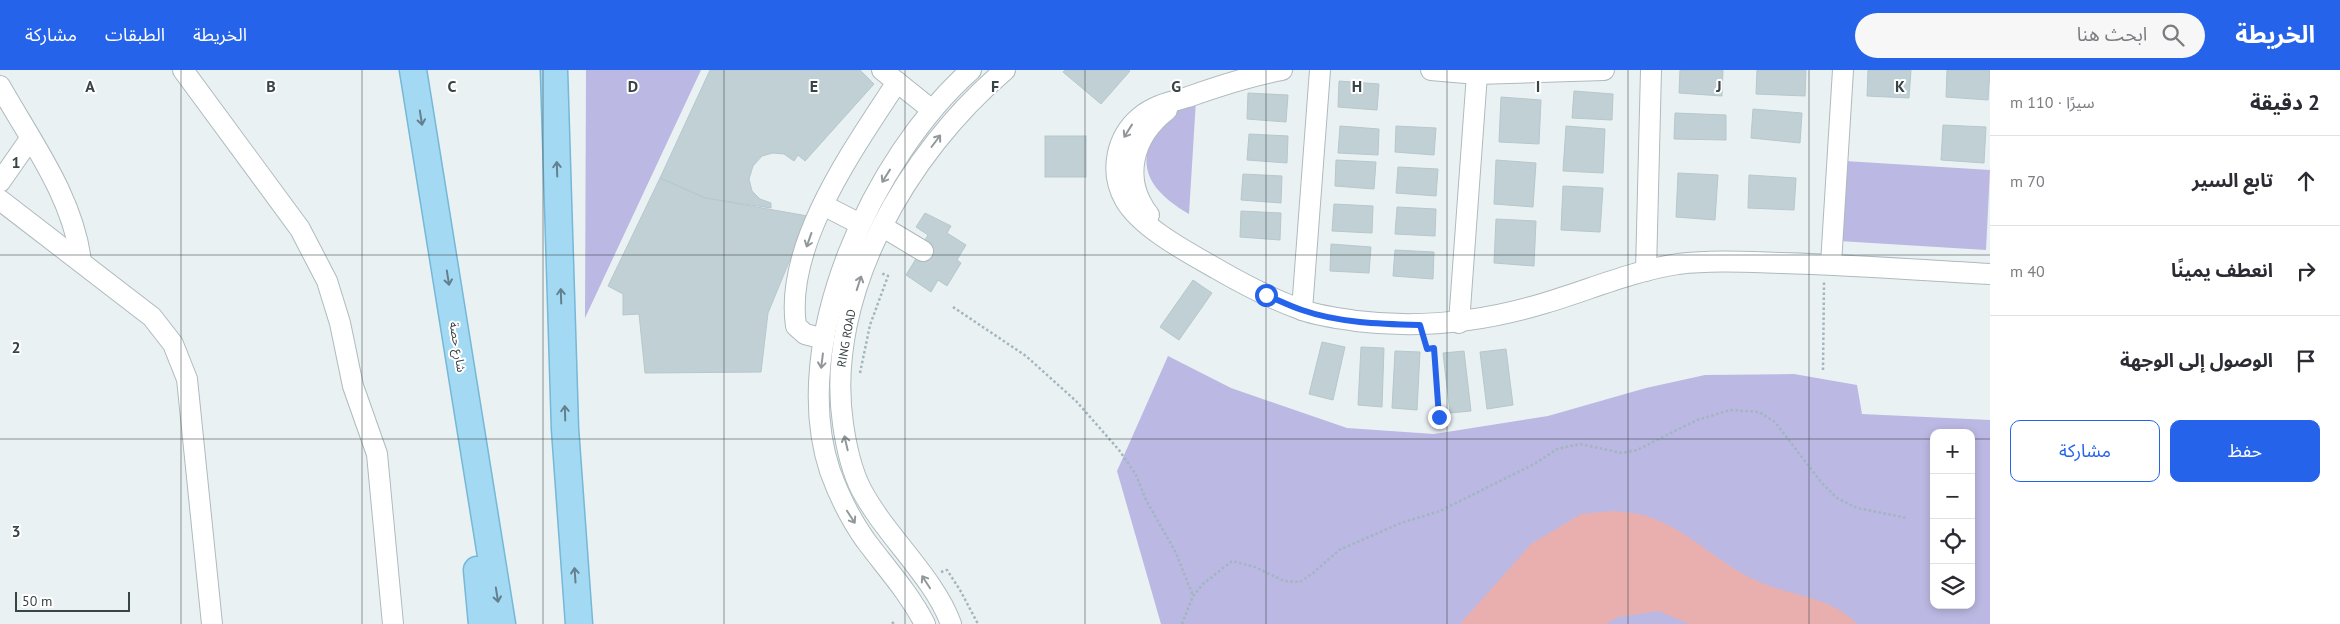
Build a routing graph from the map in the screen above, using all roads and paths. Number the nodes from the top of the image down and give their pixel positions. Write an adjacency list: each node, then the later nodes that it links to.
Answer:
1 (183, 70): 43 (street)
2 (413, 70): 33 (main road, شارع حصة, one-way to 33)
3 (554, 70): 46 (main road, one-way to 3)
4 (867, 70): 14 (street)
5 (971, 70): 16 (street, RING ROAD)
6 (1005, 70): 22 (street, RING ROAD, one-way to 6)
7 (1282, 70): 31 (street)
8 (1320, 70): 31 (street)
9 (1430, 70): 13 (street)
10 (1604, 70): 13 (street)
11 (1651, 70): 28 (street)
12 (1843, 70): 26 (street)
13 (1478, 74): 32 (street)
14 (890, 81): 16 (street); 20 (street)
15 (0, 86): 17 (street)
16 (932, 110): 21 (street, RING ROAD, one-way to 21)
17 (30, 139): 18 (street); 24 (street)
18 (0, 182)
19 (0, 200): 24 (street)
20 (823, 205): 21 (street); 35 (street, one-way to 35)
21 (860, 224): 35 (street, RING ROAD)
22 (883, 226): 23 (street); 27 (street, RING ROAD)
23 (923, 251)
24 (81, 261): 42 (street)
25 (1807, 264): 26 (street); 28 (street); 36 (path)
26 (1831, 264): 29 (street)
27 (864, 266): 37 (path); 48 (street, RING ROAD, one-way to 27)
28 (1646, 270): 32 (street)
29 (1990, 274)
30 (954, 307): 41 (path)
31 (1302, 310): 34 (street)
32 (1459, 323): 34 (street)
33 (455, 324): 44 (main road); 45 (main road, شارع حصة, one-way to 45)
34 (1420, 325): 38 (path)
35 (824, 338): 47 (street, RING ROAD, one-way to 47)
36 (1824, 370)
37 (859, 378)
38 (1439, 417)
39 (1907, 518): 41 (path)
40 (934, 568): 49 (path)
41 (1193, 596): 50 (path)
42 (212, 624)
43 (393, 624)
44 (482, 624)
45 (502, 624)
46 (579, 624)
47 (925, 624)
48 (951, 624)
49 (978, 624)
50 (1182, 624)

